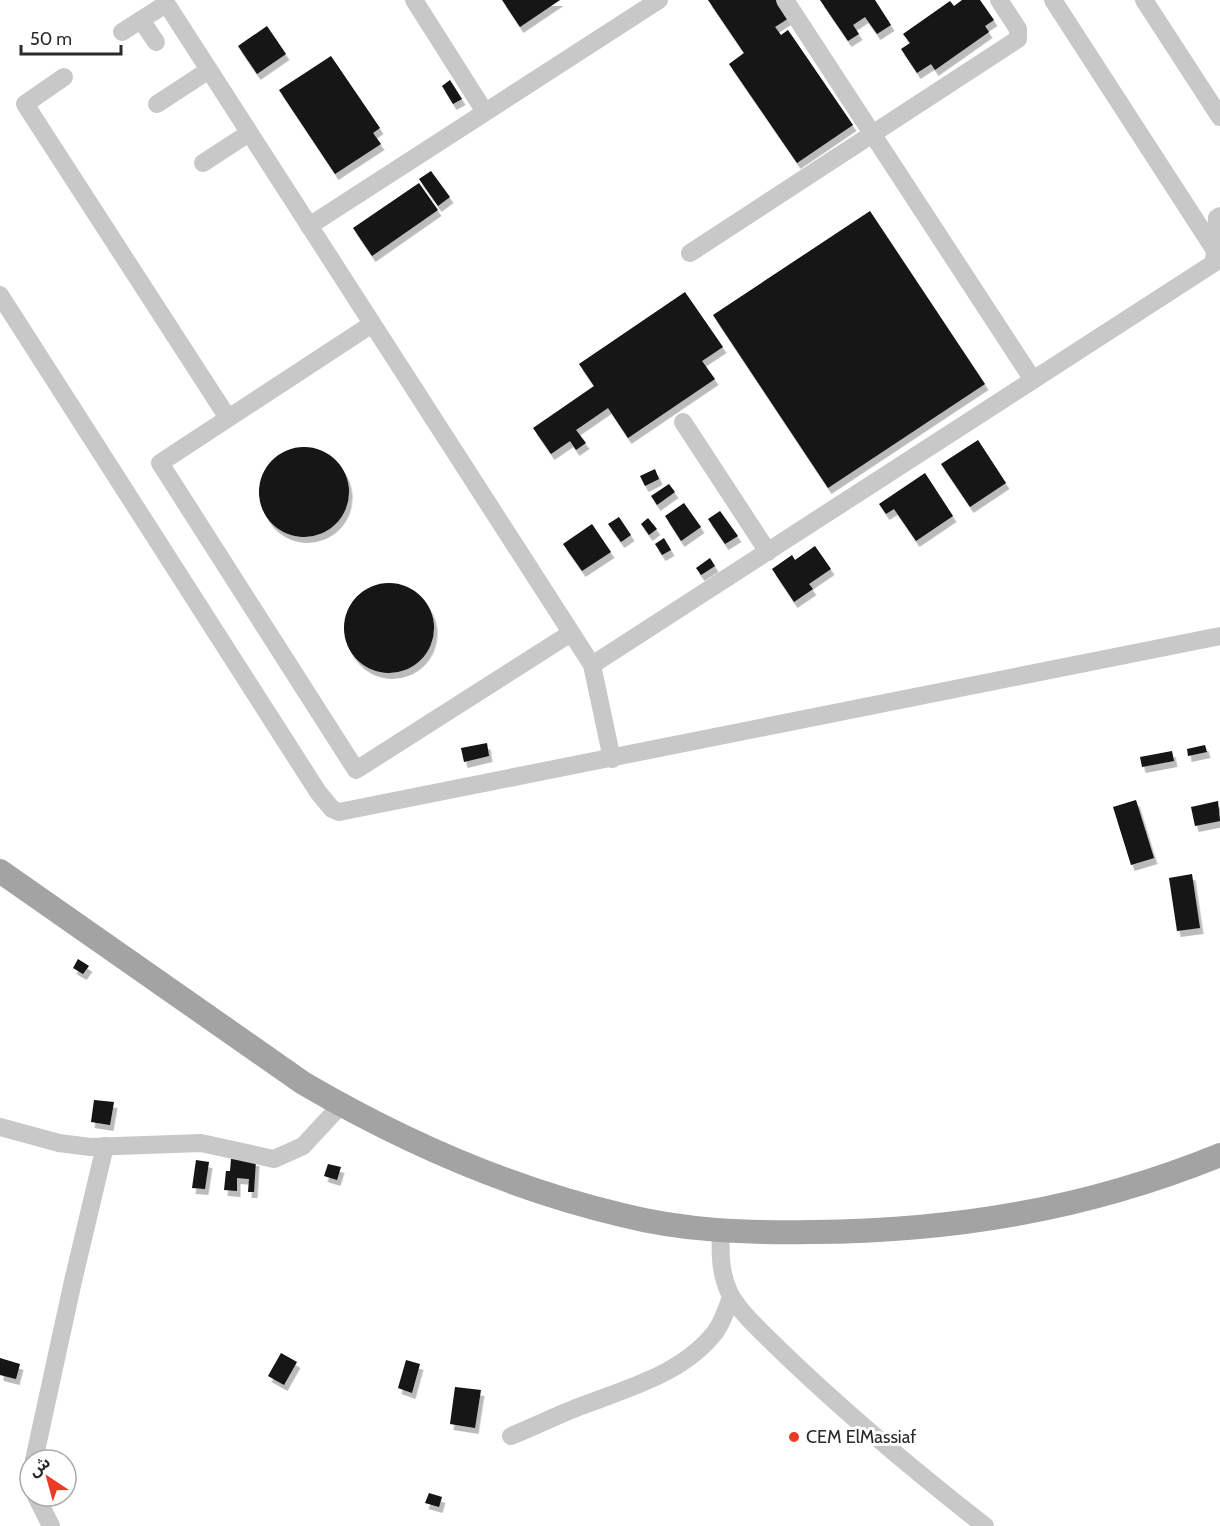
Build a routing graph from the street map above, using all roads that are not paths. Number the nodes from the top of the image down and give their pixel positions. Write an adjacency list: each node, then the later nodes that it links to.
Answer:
1 (414, 0): 14 (street)
2 (659, 0): 14 (street)
3 (785, 0): 17 (street)
4 (999, 0): 17 (street)
5 (1053, 0): 22 (street)
6 (1144, 0): 15 (street)
7 (165, 2): 8 (street); 11 (street)
8 (141, 20): 9 (street); 10 (street)
9 (122, 32)
10 (156, 42)
11 (209, 70): 13 (street); 16 (street)
12 (64, 76): 26 (street)
13 (157, 104)
14 (485, 112): 20 (street)
15 (1220, 117)
16 (249, 133): 18 (street); 20 (street)
17 (872, 135): 21 (street); 25 (street)
18 (203, 163)
19 (1220, 216): 22 (street)
20 (309, 226): 24 (street)
21 (690, 254)
22 (1217, 255): 25 (street)
23 (0, 295): 32 (street)
24 (372, 324): 26 (street); 29 (street)
25 (1033, 380): 28 (street)
26 (228, 418): 29 (street)
27 (683, 422): 28 (street)
28 (768, 552): 31 (street)
29 (571, 633): 31 (street)
30 (1220, 636): 32 (street)
31 (592, 665): 32 (street)
32 (612, 759)
33 (0, 871): 34 (main road)
34 (341, 1105): 36 (street); 38 (main road)
35 (0, 1127): 36 (street)
36 (105, 1146): 41 (street)
37 (1220, 1155): 38 (main road)
38 (721, 1231): 39 (street)
39 (732, 1297): 40 (street); 44 (street)
40 (511, 1436)
41 (37, 1448)
42 (42, 1508): 43 (street)
43 (51, 1526)
44 (985, 1526)

